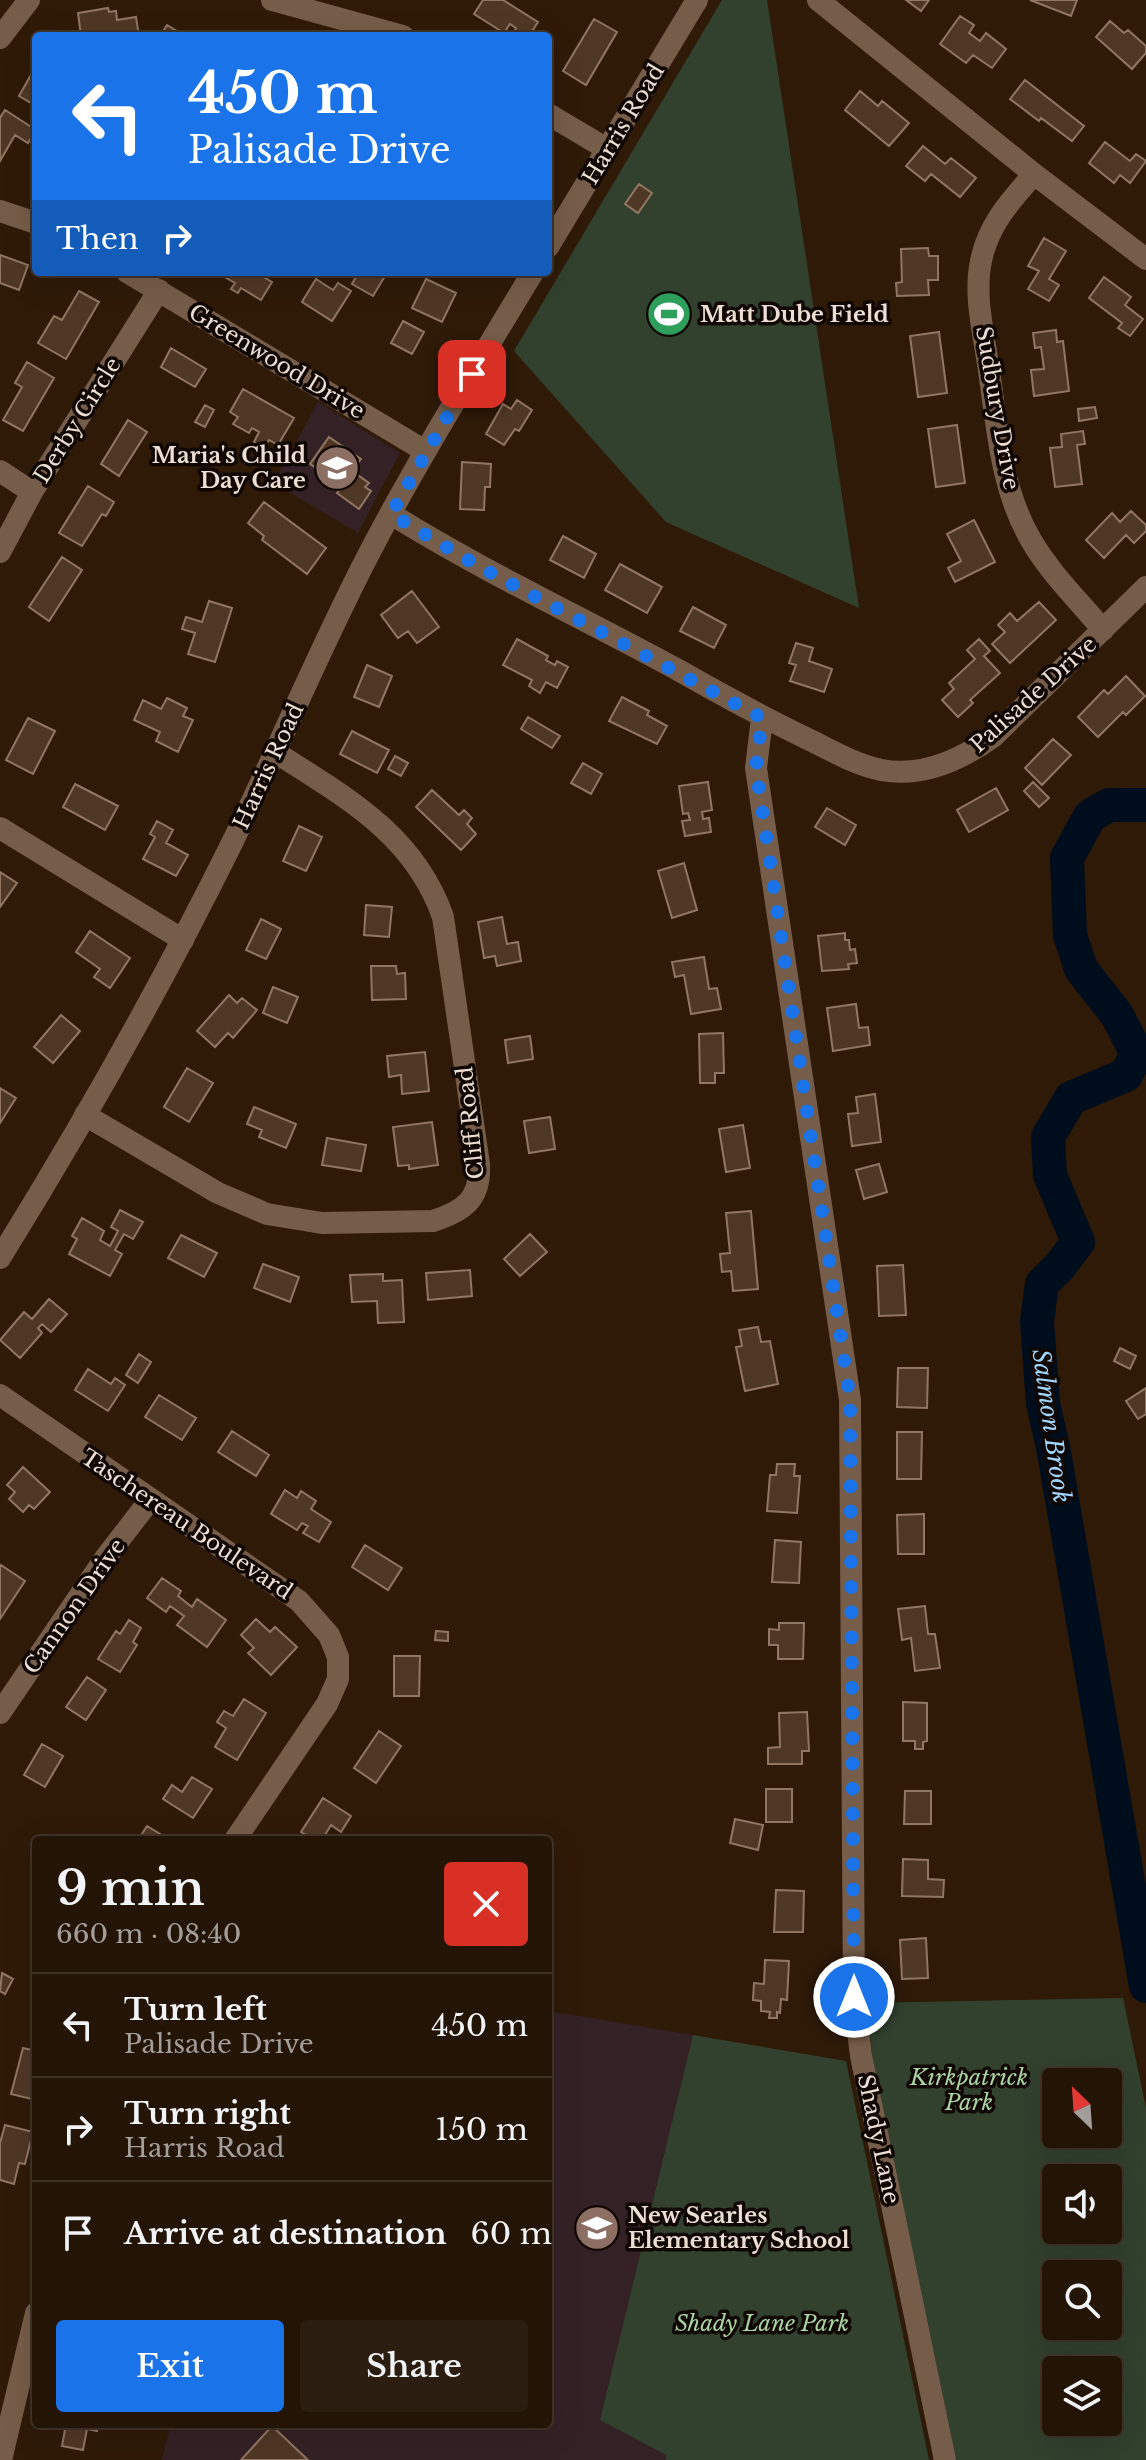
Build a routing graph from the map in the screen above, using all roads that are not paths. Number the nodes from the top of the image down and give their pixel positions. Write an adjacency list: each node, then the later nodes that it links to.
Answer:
1 (29, 0): 6 (street)
2 (272, 0): 5 (street)
3 (697, 0): 8 (street, Harris Road)
4 (818, 0): 9 (street)
5 (388, 32)
6 (0, 38)
7 (552, 116): 8 (street)
8 (607, 149): 12 (street, Harris Road)
9 (1034, 174): 13 (street); 23 (street, Sudbury Drive)
10 (0, 211): 11 (street)
11 (32, 222)
12 (552, 240)
13 (1146, 259)
14 (134, 276): 16 (street, Greenwood Drive)
15 (531, 276): 17 (street, Harris Road)
16 (159, 290): 17 (street, Greenwood Drive); 19 (street, Derby Circle)
17 (425, 451): 20 (street, Harris Road)
18 (0, 471): 19 (street)
19 (32, 492): 21 (street, Derby Circle)
20 (391, 514): 24 (street, Palisade Drive); 25 (street, Harris Road)
21 (0, 552)
22 (1146, 587): 23 (street, Palisade Drive)
23 (1103, 630): 24 (street, Palisade Drive)
24 (762, 718): 36 (street, Shady Lane)
25 (275, 752): 27 (street, Harris Road); 28 (street, Cliff Road)
26 (0, 828): 27 (street)
27 (183, 940): 28 (street, Harris Road)
28 (85, 1115): 29 (street, Harris Road)
29 (0, 1258)
30 (0, 1395): 31 (street, Taschereau Boulevard)
31 (150, 1500): 32 (street, Cannon Drive); 33 (street, Taschereau Boulevard)
32 (0, 1713)
33 (238, 1836)
34 (32, 2330): 35 (street)
35 (1, 2460)
36 (945, 2460)

